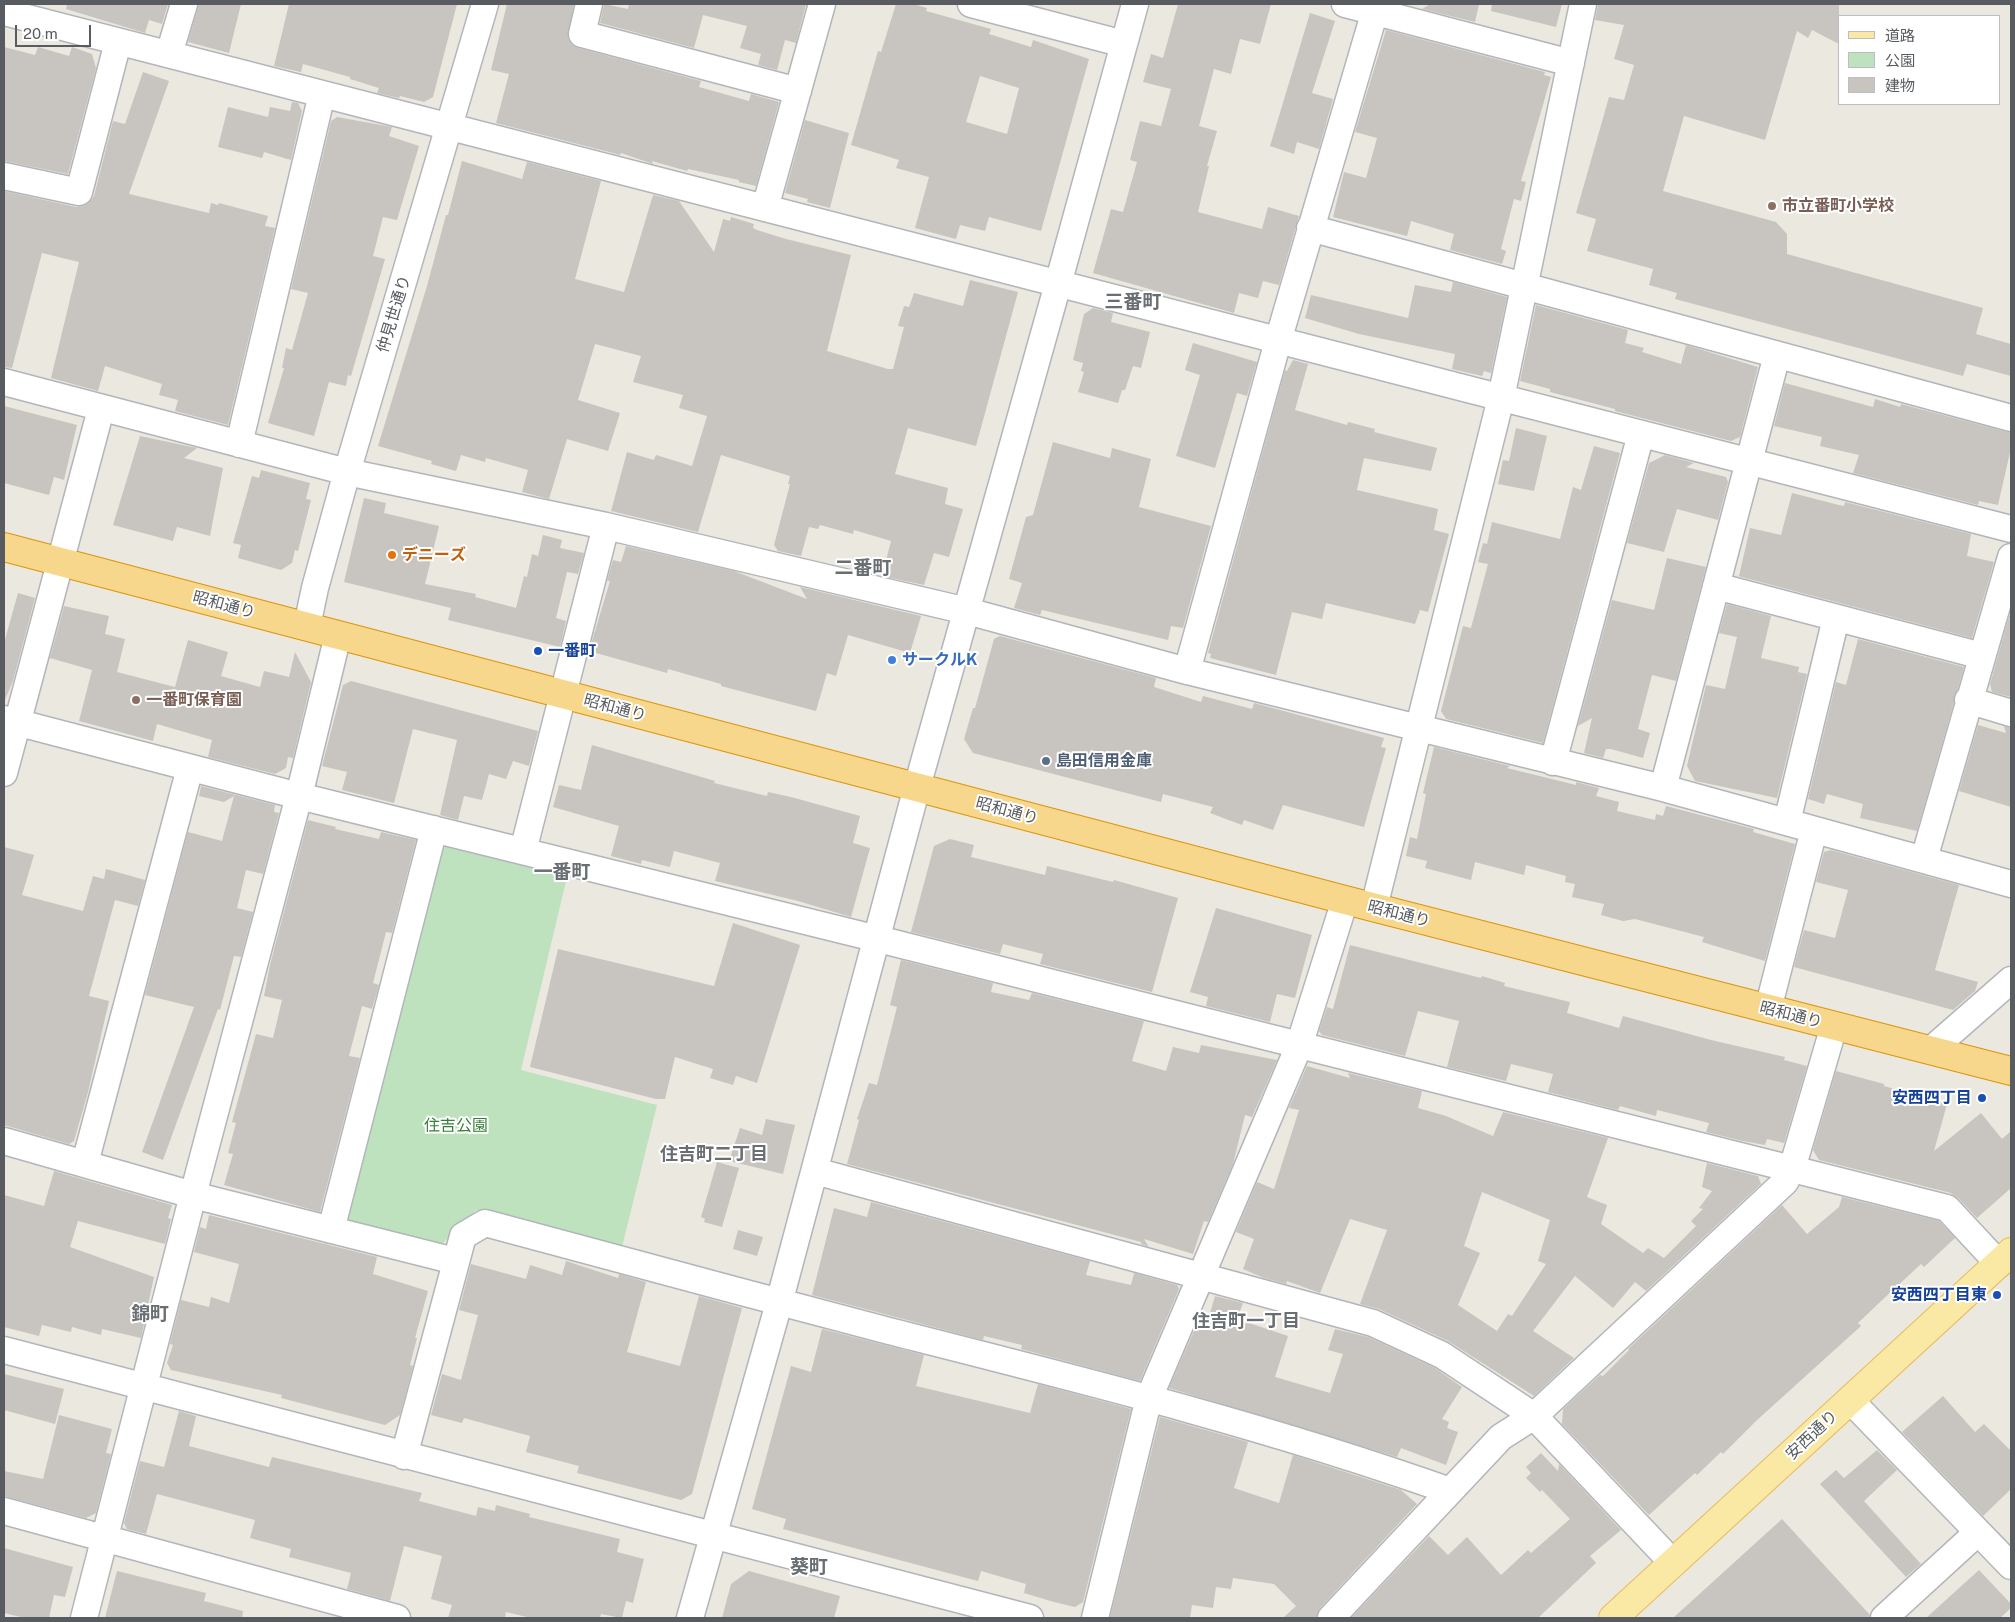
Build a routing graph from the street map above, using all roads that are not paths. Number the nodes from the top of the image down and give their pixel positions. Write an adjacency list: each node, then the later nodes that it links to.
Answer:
1 (184, 4): 14 (street)
2 (485, 4): 18 (street, 仲見世通り)
3 (589, 4): 16 (street)
4 (822, 4): 16 (street)
5 (971, 4): 13 (street)
6 (1135, 4): 13 (street)
7 (1346, 4): 9 (street)
8 (1583, 4): 15 (street)
9 (1376, 8): 15 (street); 21 (street)
10 (33, 11): 11 (street); 12 (street)
11 (4, 12)
12 (118, 42): 14 (street); 19 (street)
13 (1124, 44): 22 (street)
14 (169, 54): 17 (street)
15 (1571, 63): 23 (street)
16 (798, 91): 20 (street)
17 (322, 94): 18 (street); 31 (street)
18 (451, 126): 20 (street); 33 (street, 仲見世通り)
19 (4, 176)
20 (766, 208): 22 (street)
21 (1310, 228): 23 (street); 24 (street)
22 (1058, 284): 24 (street); 40 (street)
23 (1524, 287): 25 (street); 27 (street)
24 (1278, 341): 27 (street); 45 (street)
25 (1777, 355): 29 (street); 32 (street)
26 (4, 382): 28 (street)
27 (1500, 398): 30 (street); 50 (street)
28 (101, 409): 31 (street); 38 (street)
29 (2011, 418)
30 (1642, 434): 32 (street); 51 (street)
31 (239, 444): 33 (street)
32 (1749, 461): 35 (street); 39 (street)
33 (347, 472): 34 (street); 42 (street, 仲見世通り)
34 (606, 526): 40 (street); 46 (street)
35 (2011, 529)
36 (4, 547): 38 (highway, 昭和通り)
37 (2011, 557): 44 (street)
38 (58, 562): 42 (highway, 昭和通り); 49 (street)
39 (1716, 586): 41 (street); 55 (street)
40 (967, 611): 45 (street); 54 (street)
41 (1836, 618): 44 (street); 57 (street)
42 (307, 626): 43 (highway, 昭和通り)
43 (338, 635): 46 (highway, 昭和通り); 56 (street)
44 (1982, 656): 47 (street)
45 (1187, 671): 50 (street)
46 (564, 694): 54 (highway, 昭和通り); 60 (street)
47 (1968, 700): 48 (street); 61 (street)
48 (2011, 713)
49 (10, 720): 52 (street); 53 (street)
50 (1418, 729): 51 (street); 64 (street)
51 (1553, 762): 55 (street)
52 (190, 768): 56 (street); 73 (street)
53 (4, 773)
54 (917, 788): 63 (highway, 昭和通り); 65 (street)
55 (1663, 788): 57 (street)
56 (299, 796): 58 (street); 76 (street)
57 (1786, 822): 59 (street)
58 (434, 829): 60 (street); 77 (street)
59 (1814, 830): 61 (street); 67 (street)
60 (523, 851): 65 (street)
61 (1924, 860): 62 (street)
62 (2011, 884)
63 (1344, 900): 64 (highway, 昭和通り); 69 (street)
64 (1374, 907): 67 (highway, 昭和通り)
65 (878, 939): 69 (street); 75 (street)
66 (2011, 980): 70 (street)
67 (1768, 1009): 68 (highway, 昭和通り)
68 (1834, 1026): 70 (highway, 昭和通り); 74 (street)
69 (1299, 1046): 74 (street); 80 (street)
70 (1931, 1050): 71 (highway, 昭和通り)
71 (2011, 1071)
72 (4, 1141): 73 (street)
73 (85, 1163): 76 (street)
74 (1792, 1169): 78 (street); 86 (street)
75 (815, 1171): 80 (street); 81 (street)
76 (193, 1195): 77 (street); 83 (street)
77 (331, 1230): 79 (street)
78 (2005, 1258): 85 (main road, 安西通り)
79 (455, 1261): 81 (street); 87 (street)
80 (1203, 1275): 84 (street); 86 (street)
81 (779, 1303): 84 (street); 91 (street)
82 (4, 1350): 83 (street)
83 (143, 1387): 87 (street); 92 (street)
84 (1149, 1398): 88 (street); 99 (street)
85 (1850, 1400): 90 (street); 93 (main road, 安西通り)
86 (1534, 1416): 88 (street); 93 (street)
87 (404, 1456): 91 (street)
88 (1450, 1491): 100 (street)
89 (4, 1511): 92 (street)
90 (1977, 1533): 94 (street); 102 (street)
91 (712, 1536): 97 (street); 98 (street)
92 (105, 1538): 95 (street); 96 (street)
93 (1673, 1563): 101 (main road, 安西通り)
94 (2011, 1566)
95 (84, 1618)
96 (397, 1618)
97 (690, 1618)
98 (1030, 1618)
99 (1095, 1618)
100 (1331, 1618)
101 (1613, 1618)
102 (1884, 1618)

